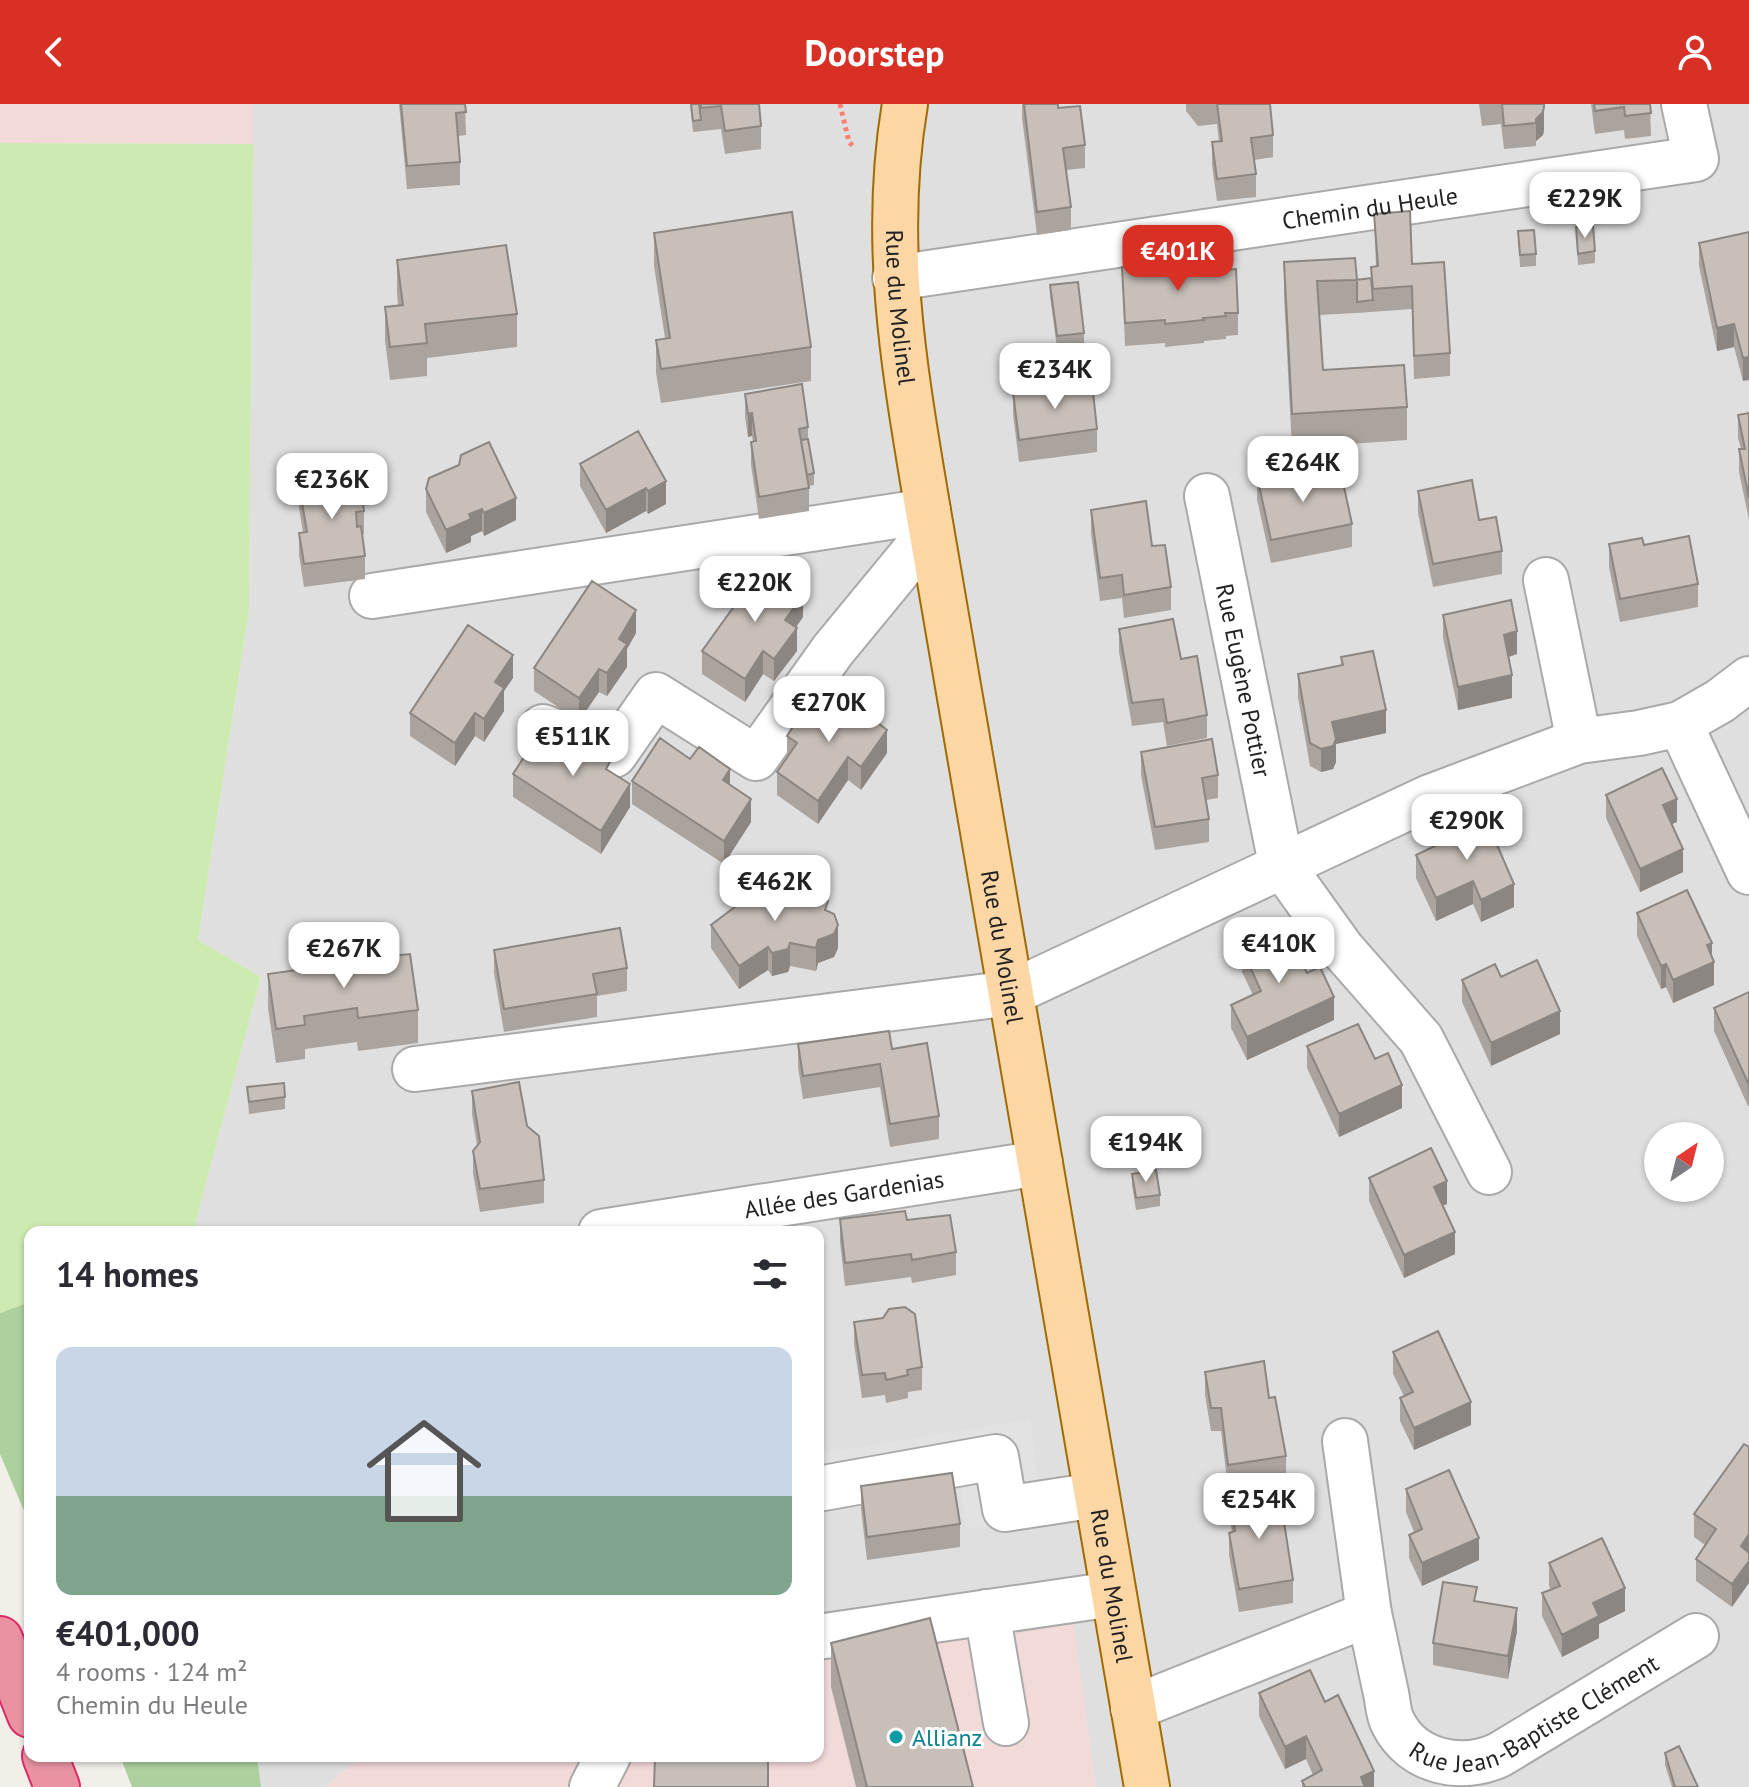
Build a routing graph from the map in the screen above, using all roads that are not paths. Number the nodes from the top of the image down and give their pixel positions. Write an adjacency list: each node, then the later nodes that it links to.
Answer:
1 (905, 104): 3 (main road, Rue du Molinel)
2 (1684, 104): 3 (street, Chemin du Heule)
3 (895, 278): 5 (main road, Rue du Molinel)
4 (1207, 496): 12 (street, Rue Eugène Pottier)
5 (930, 521): 7 (street); 10 (street); 14 (main road, Rue du Molinel)
6 (1546, 580): 11 (street)
7 (372, 596)
8 (1749, 679): 9 (street)
9 (1680, 724): 11 (street); 13 (street)
10 (543, 727)
11 (1579, 741): 12 (street)
12 (1281, 864): 14 (street); 17 (street, Rue Eugène Pottier)
13 (1749, 872)
14 (1011, 993): 15 (street); 16 (main road, Rue du Molinel)
15 (415, 1069)
16 (1040, 1163): 18 (street, Allée des Gardenias); 21 (main road, Rue du Molinel)
17 (1489, 1172)
18 (639, 1226)
19 (1345, 1441): 24 (street, Rue Jean-Baptiste Clément)
20 (824, 1488): 21 (street)
21 (1096, 1495): 22 (main road, Rue du Molinel)
22 (1113, 1594): 23 (street); 29 (main road, Rue du Molinel)
23 (987, 1612): 25 (street); 30 (street)
24 (1369, 1614): 26 (street, Rue Jean-Baptiste Clément); 29 (street)
25 (824, 1636)
26 (1696, 1636)
27 (0, 1639): 28 (highway)
28 (24, 1700)
29 (1133, 1708): 35 (main road, Rue du Molinel)
30 (1006, 1723)
31 (47, 1762): 33 (highway)
32 (605, 1762): 34 (street)
33 (57, 1787)
34 (592, 1787)
35 (1147, 1787)

